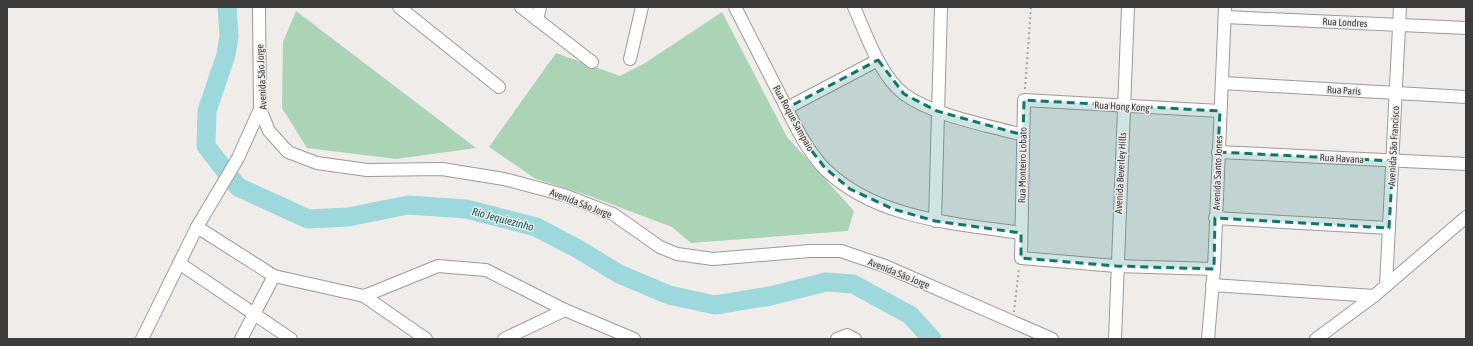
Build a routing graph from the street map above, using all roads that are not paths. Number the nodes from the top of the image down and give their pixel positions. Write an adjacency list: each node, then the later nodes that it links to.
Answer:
1 (259, 7): 25 (street, Avenida São Jorge)
2 (399, 7): 19 (street)
3 (521, 7): 12 (street)
4 (540, 7): 12 (street)
5 (642, 7): 15 (street)
6 (735, 7): 24 (street, Rua Roque Sampaio)
7 (854, 7): 16 (street)
8 (940, 7): 26 (street)
9 (1128, 7): 23 (street, Avenida Beverley Hills)
10 (1400, 7): 13 (street, Avenida São Francisco)
11 (1225, 12): 13 (street, Rua Londres); 18 (street, Avenida Santo Jones)
12 (537, 20): 17 (street)
13 (1399, 25): 14 (street, Rua Londres); 20 (street, Avenida São Francisco)
14 (1466, 28)
15 (630, 59)
16 (878, 60): 24 (street); 26 (street)
17 (592, 62)
18 (1222, 83): 20 (street, Rua Paris); 27 (street, Avenida Santo Jones)
19 (499, 86)
20 (1396, 93): 21 (street, Rua Paris); 30 (street, Avenida São Francisco)
21 (1466, 97)
22 (1024, 100): 23 (street, Rua Hong Kong); 28 (street, Rua Monteiro Lobato)
23 (1123, 106): 27 (street, Rua Hong Kong); 39 (street, Avenida Beverley Hills)
24 (787, 108): 34 (street, Rua Roque Sampaio)
25 (260, 109): 35 (street); 56 (street, Avenida São Jorge)
26 (937, 111): 28 (street); 34 (street)
27 (1220, 111): 29 (street, Avenida Santo Jones)
28 (1023, 135): 37 (street, Rua Monteiro Lobato)
29 (1218, 152): 30 (street, Rua Havana); 32 (street, Avenida Santo Jones)
30 (1393, 161): 31 (street, Rua Havana); 36 (street, Avenida São Francisco)
31 (1466, 164)
32 (1215, 218): 36 (street); 40 (street, Avenida Santo Jones)
33 (1466, 218): 43 (street)
34 (935, 221): 37 (street, Rua Roque Sampaio)
35 (197, 227): 38 (street); 41 (street)
36 (1389, 228): 43 (street, Avenida São Francisco)
37 (1021, 233): 39 (street, Rua Monteiro Lobato)
38 (179, 263): 47 (street); 48 (street)
39 (1116, 266): 40 (street); 57 (street, Avenida Beverley Hills)
40 (1214, 269): 42 (street, Avenida Santo Jones)
41 (274, 276): 44 (street); 47 (street)
42 (1212, 285): 45 (street); 58 (street, Avenida Santo Jones)
43 (1386, 286): 45 (street)
44 (364, 296): 46 (street); 51 (street)
45 (1374, 296): 59 (street)
46 (565, 310): 52 (street); 53 (street)
47 (254, 314): 49 (street); 50 (street)
48 (142, 339)
49 (241, 339)
50 (291, 339)
51 (426, 339)
52 (504, 339)
53 (634, 339)
54 (837, 339): 55 (street)
55 (855, 339)
56 (1052, 339)
57 (1115, 339)
58 (1208, 339)
59 (1316, 339)

